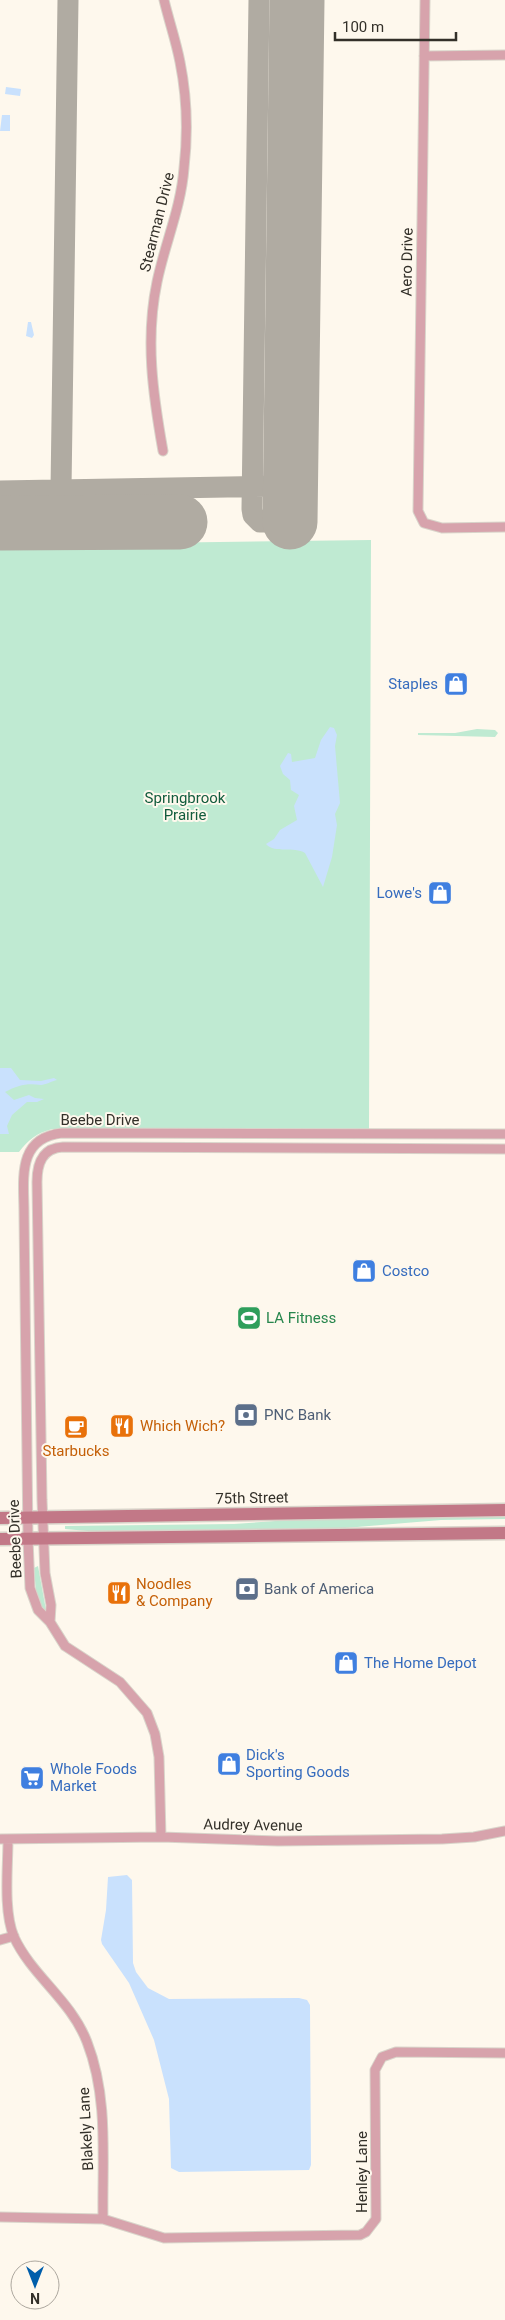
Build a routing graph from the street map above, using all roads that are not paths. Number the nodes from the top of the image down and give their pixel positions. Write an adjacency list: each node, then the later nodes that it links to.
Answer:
1 (164, 0): 5 (street, Stearman Drive)
2 (425, 0): 4 (street, Aero Drive)
3 (505, 55): 4 (street)
4 (424, 56): 6 (street, Aero Drive)
5 (163, 451)
6 (505, 527)
7 (505, 1134): 12 (street, Beebe Drive)
8 (505, 1149): 10 (street, Beebe Drive)
9 (505, 1510): 10 (main road, 75th Street)
10 (43, 1517): 12 (main road, 75th Street); 15 (street, Beebe Drive)
11 (0, 1518): 12 (main road, 75th Street)
12 (27, 1518): 14 (street, Beebe Drive)
13 (505, 1533): 15 (main road)
14 (28, 1539): 15 (main road); 16 (main road); 17 (street, Beebe Drive)
15 (44, 1539): 17 (street, Beebe Drive)
16 (0, 1540)
17 (50, 1622): 19 (street, Beebe Drive)
18 (505, 1831): 19 (street, Audrey Avenue)
19 (161, 1837): 20 (street, Audrey Avenue)
20 (4, 1839): 21 (street, Blakely Lane)
21 (14, 1936): 22 (street); 25 (street, Blakely Lane)
22 (0, 1940)
23 (505, 2053): 25 (street, Henley Lane)
24 (0, 2218): 25 (street)
25 (103, 2219)

